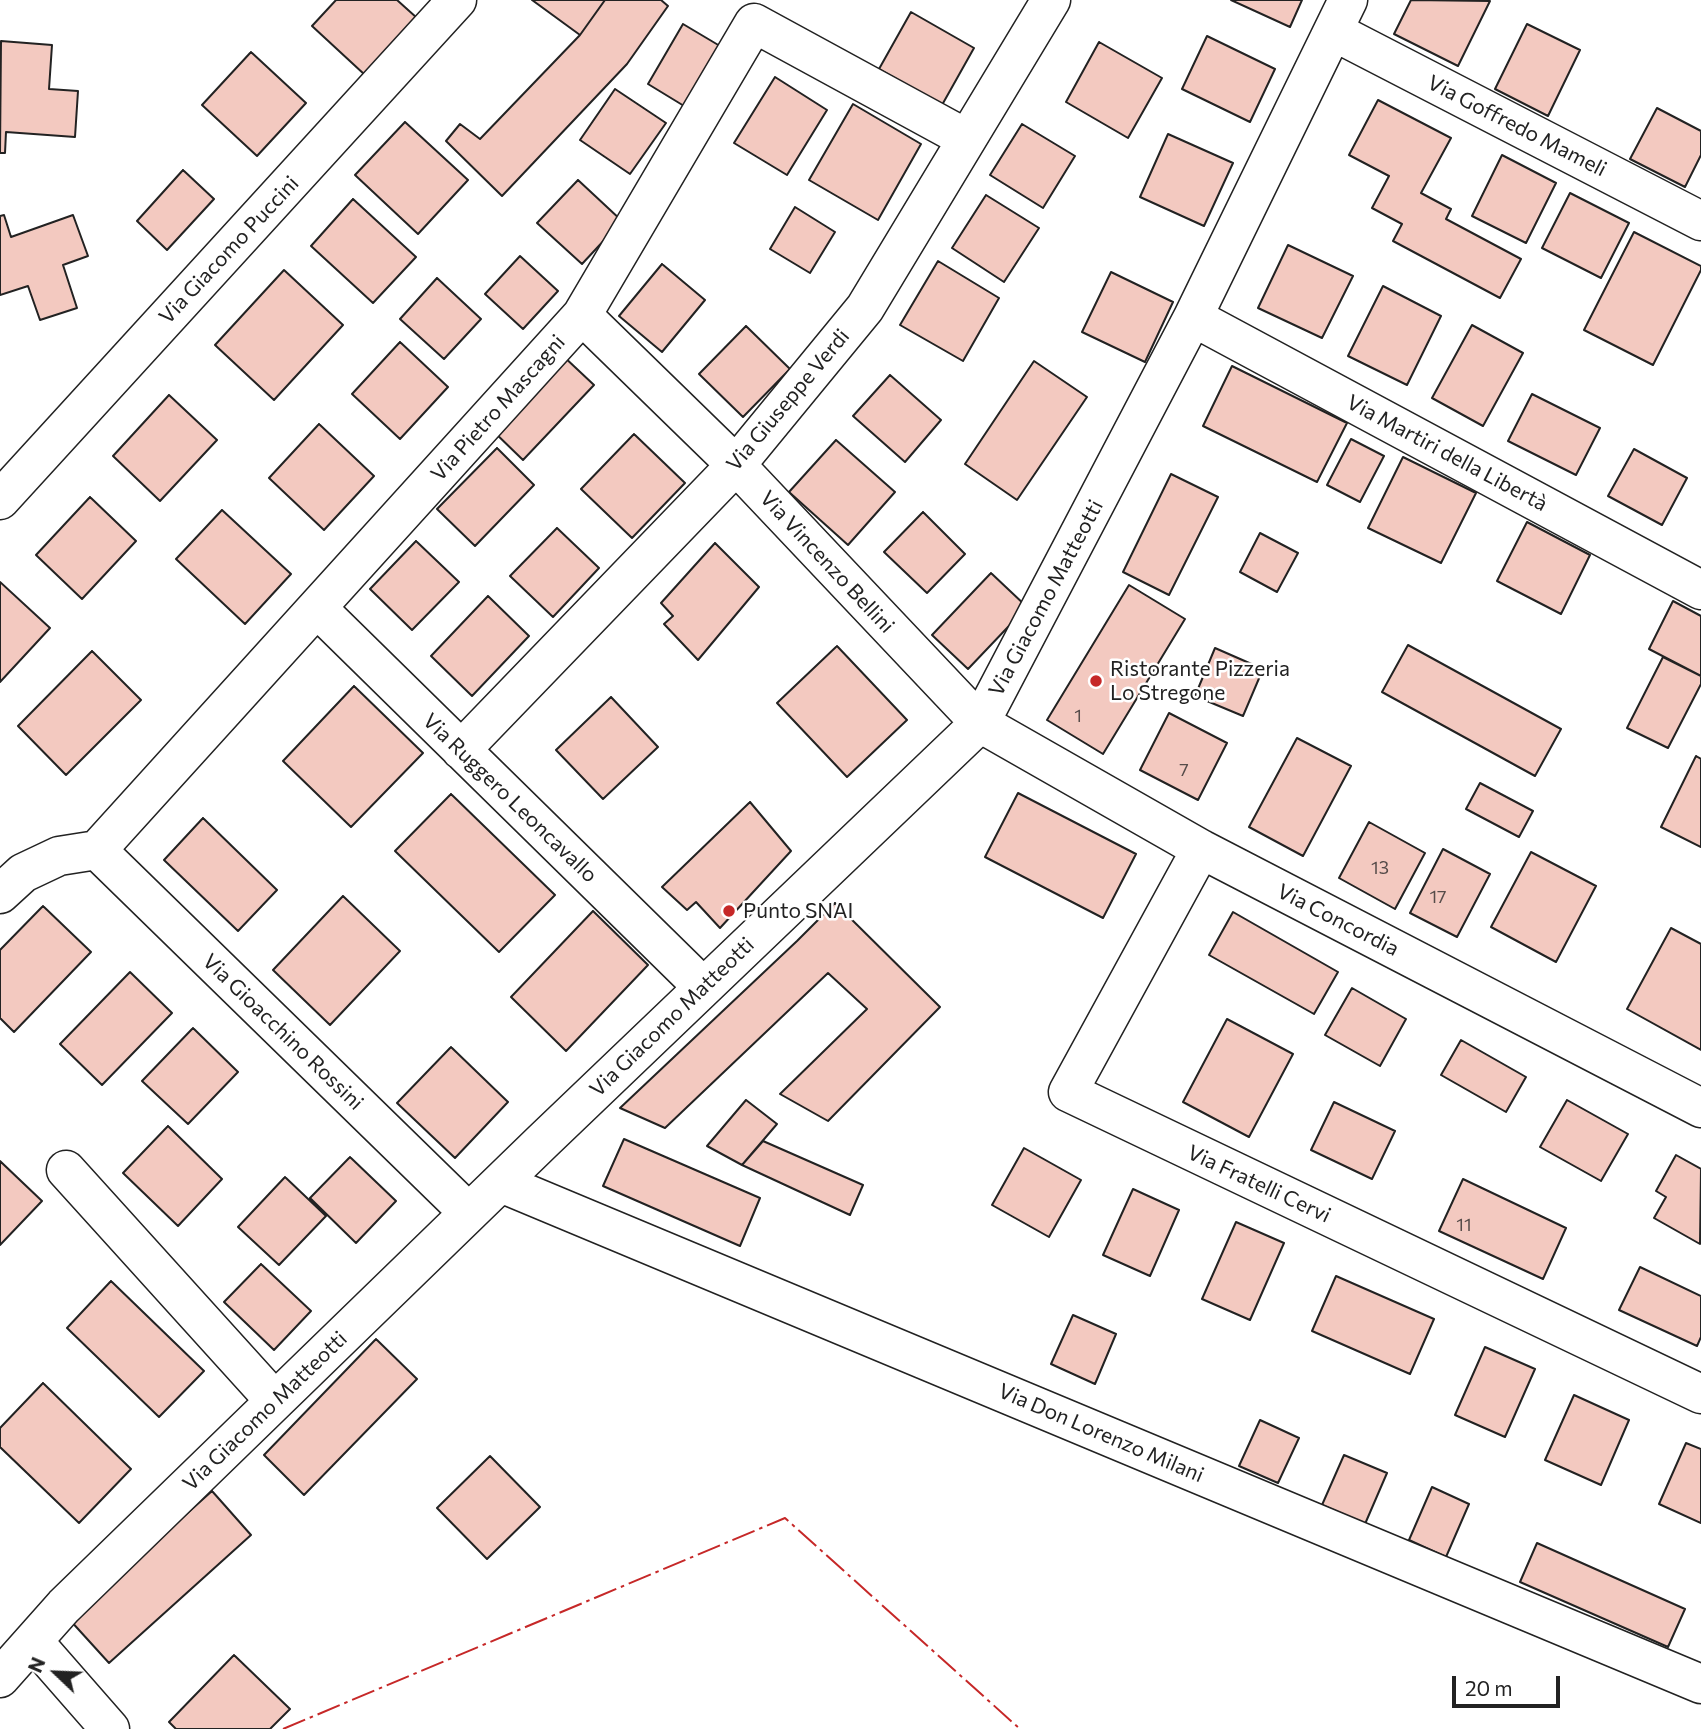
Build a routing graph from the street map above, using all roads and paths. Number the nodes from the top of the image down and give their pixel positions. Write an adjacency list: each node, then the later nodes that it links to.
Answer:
1 (457, 0): 9 (street, Via Giacomo Puccini)
2 (1051, 0): 4 (street, Via Giuseppe Verdi)
3 (1340, 16): 5 (street, Via Goffredo Mameli); 7 (street, Via Giacomo Matteotti)
4 (967, 139): 6 (street, Via Pietro Mascagni); 8 (street, Via Giuseppe Verdi)
5 (1701, 221)
6 (582, 315): 8 (street, Via Vincenzo Bellini); 11 (street, Via Pietro Mascagni)
7 (1193, 317): 10 (street, Via Martiri della Libertà); 12 (street, Via Giacomo Matteotti)
8 (736, 465): 12 (street, Via Vincenzo Bellini); 13 (street, Via Giuseppe Verdi)
9 (0, 500)
10 (1701, 590)
11 (317, 608): 13 (street, Via Ruggero Leoncavallo); 15 (street, Via Pietro Mascagni)
12 (980, 723): 14 (street, Via Concordia); 17 (street, Via Giacomo Matteotti)
13 (461, 750): 17 (street, Via Ruggero Leoncavallo)
14 (1200, 849): 18 (street, Via Concordia); 22 (street, Via Fratelli Cervi)
15 (97, 850): 16 (street); 21 (street, Via Gioacchino Rossini)
16 (0, 894)
17 (703, 987): 20 (street, Via Giacomo Matteotti)
18 (1701, 1108)
19 (66, 1170): 23 (street)
20 (501, 1182): 21 (street, Via Giacomo Matteotti); 26 (street, Via Don Lorenzo Milani)
21 (469, 1213): 23 (street, Via Giacomo Matteotti)
22 (1701, 1394)
23 (275, 1401): 24 (street, Via Giacomo Matteotti)
24 (33, 1641): 25 (street, Via Giacomo Matteotti); 27 (street)
25 (0, 1678)
26 (1701, 1684)
27 (110, 1729)

